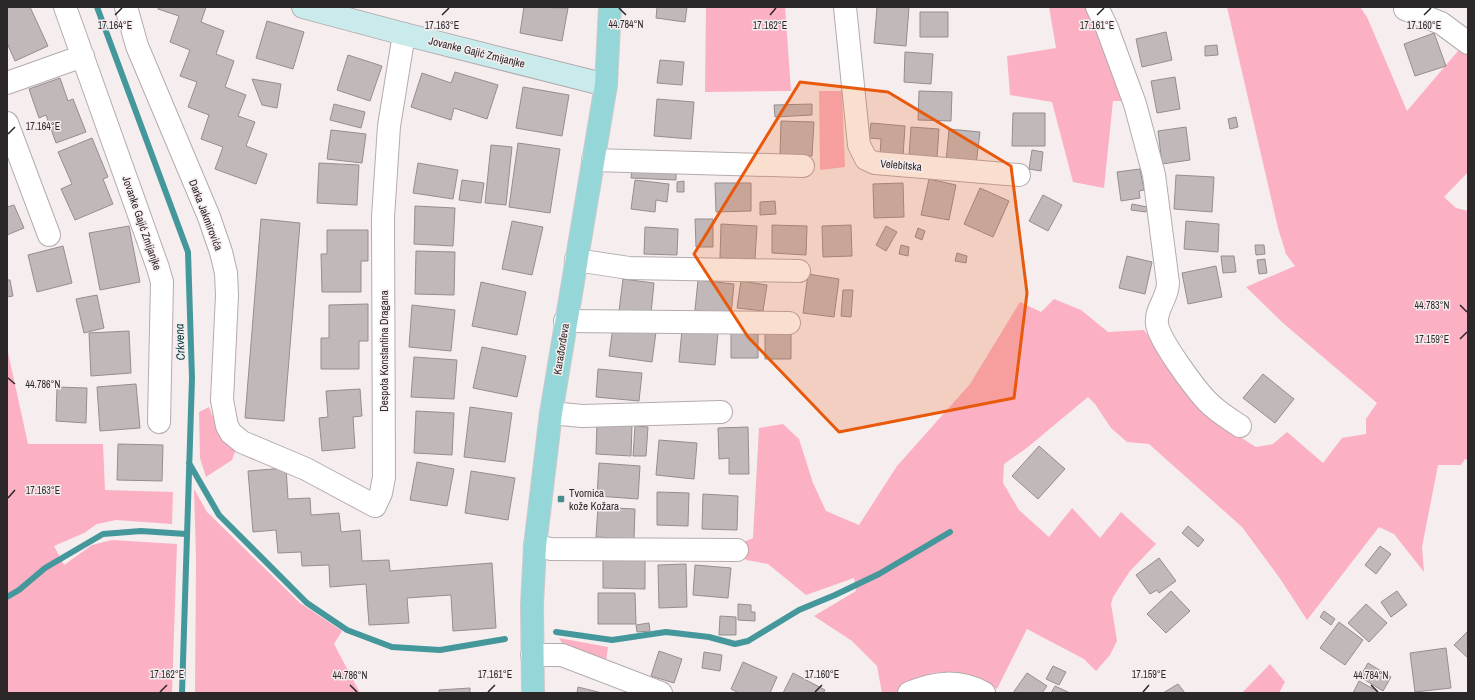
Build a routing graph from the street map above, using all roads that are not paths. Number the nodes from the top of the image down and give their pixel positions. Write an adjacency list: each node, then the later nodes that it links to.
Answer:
1 (66, 7): 10 (street, Jovanke Gajić Zmijanjke)
2 (126, 7): 26 (street, Darka Jakmirovića)
3 (303, 7): 8 (street, Jovanke Gajić Zmijanjke)
4 (610, 7): 12 (main road, Karađorđeva)
5 (845, 7): 16 (street, Velebitska)
6 (1097, 7): 25 (street)
7 (1405, 9): 9 (street)
8 (404, 34): 12 (street, Jovanke Gajić Zmijanjke); 26 (street, Despota Konstantina Dragana)
9 (1468, 43)
10 (82, 56): 11 (street); 24 (street, Jovanke Gajić Zmijanjke)
11 (7, 82)
12 (606, 84): 14 (main road, Karađorđeva)
13 (7, 123): 17 (street)
14 (593, 160): 15 (street); 18 (main road, Karađorđeva)
15 (803, 166)
16 (1019, 175)
17 (49, 235)
18 (576, 260): 19 (street); 20 (main road, Karađorđeva)
19 (800, 271)
20 (565, 321): 21 (street); 23 (main road, Karađorđeva)
21 (789, 323)
22 (721, 412): 23 (street)
23 (551, 413): 27 (main road, Karađorđeva)
24 (159, 422)
25 (1240, 426)
26 (231, 433)
27 (535, 546): 28 (street); 29 (main road, Karađorđeva)
28 (737, 550)
29 (532, 655): 30 (main road, Karađorđeva); 31 (street)
30 (533, 693)
31 (661, 693)
32 (909, 693): 33 (street)
33 (984, 693)

